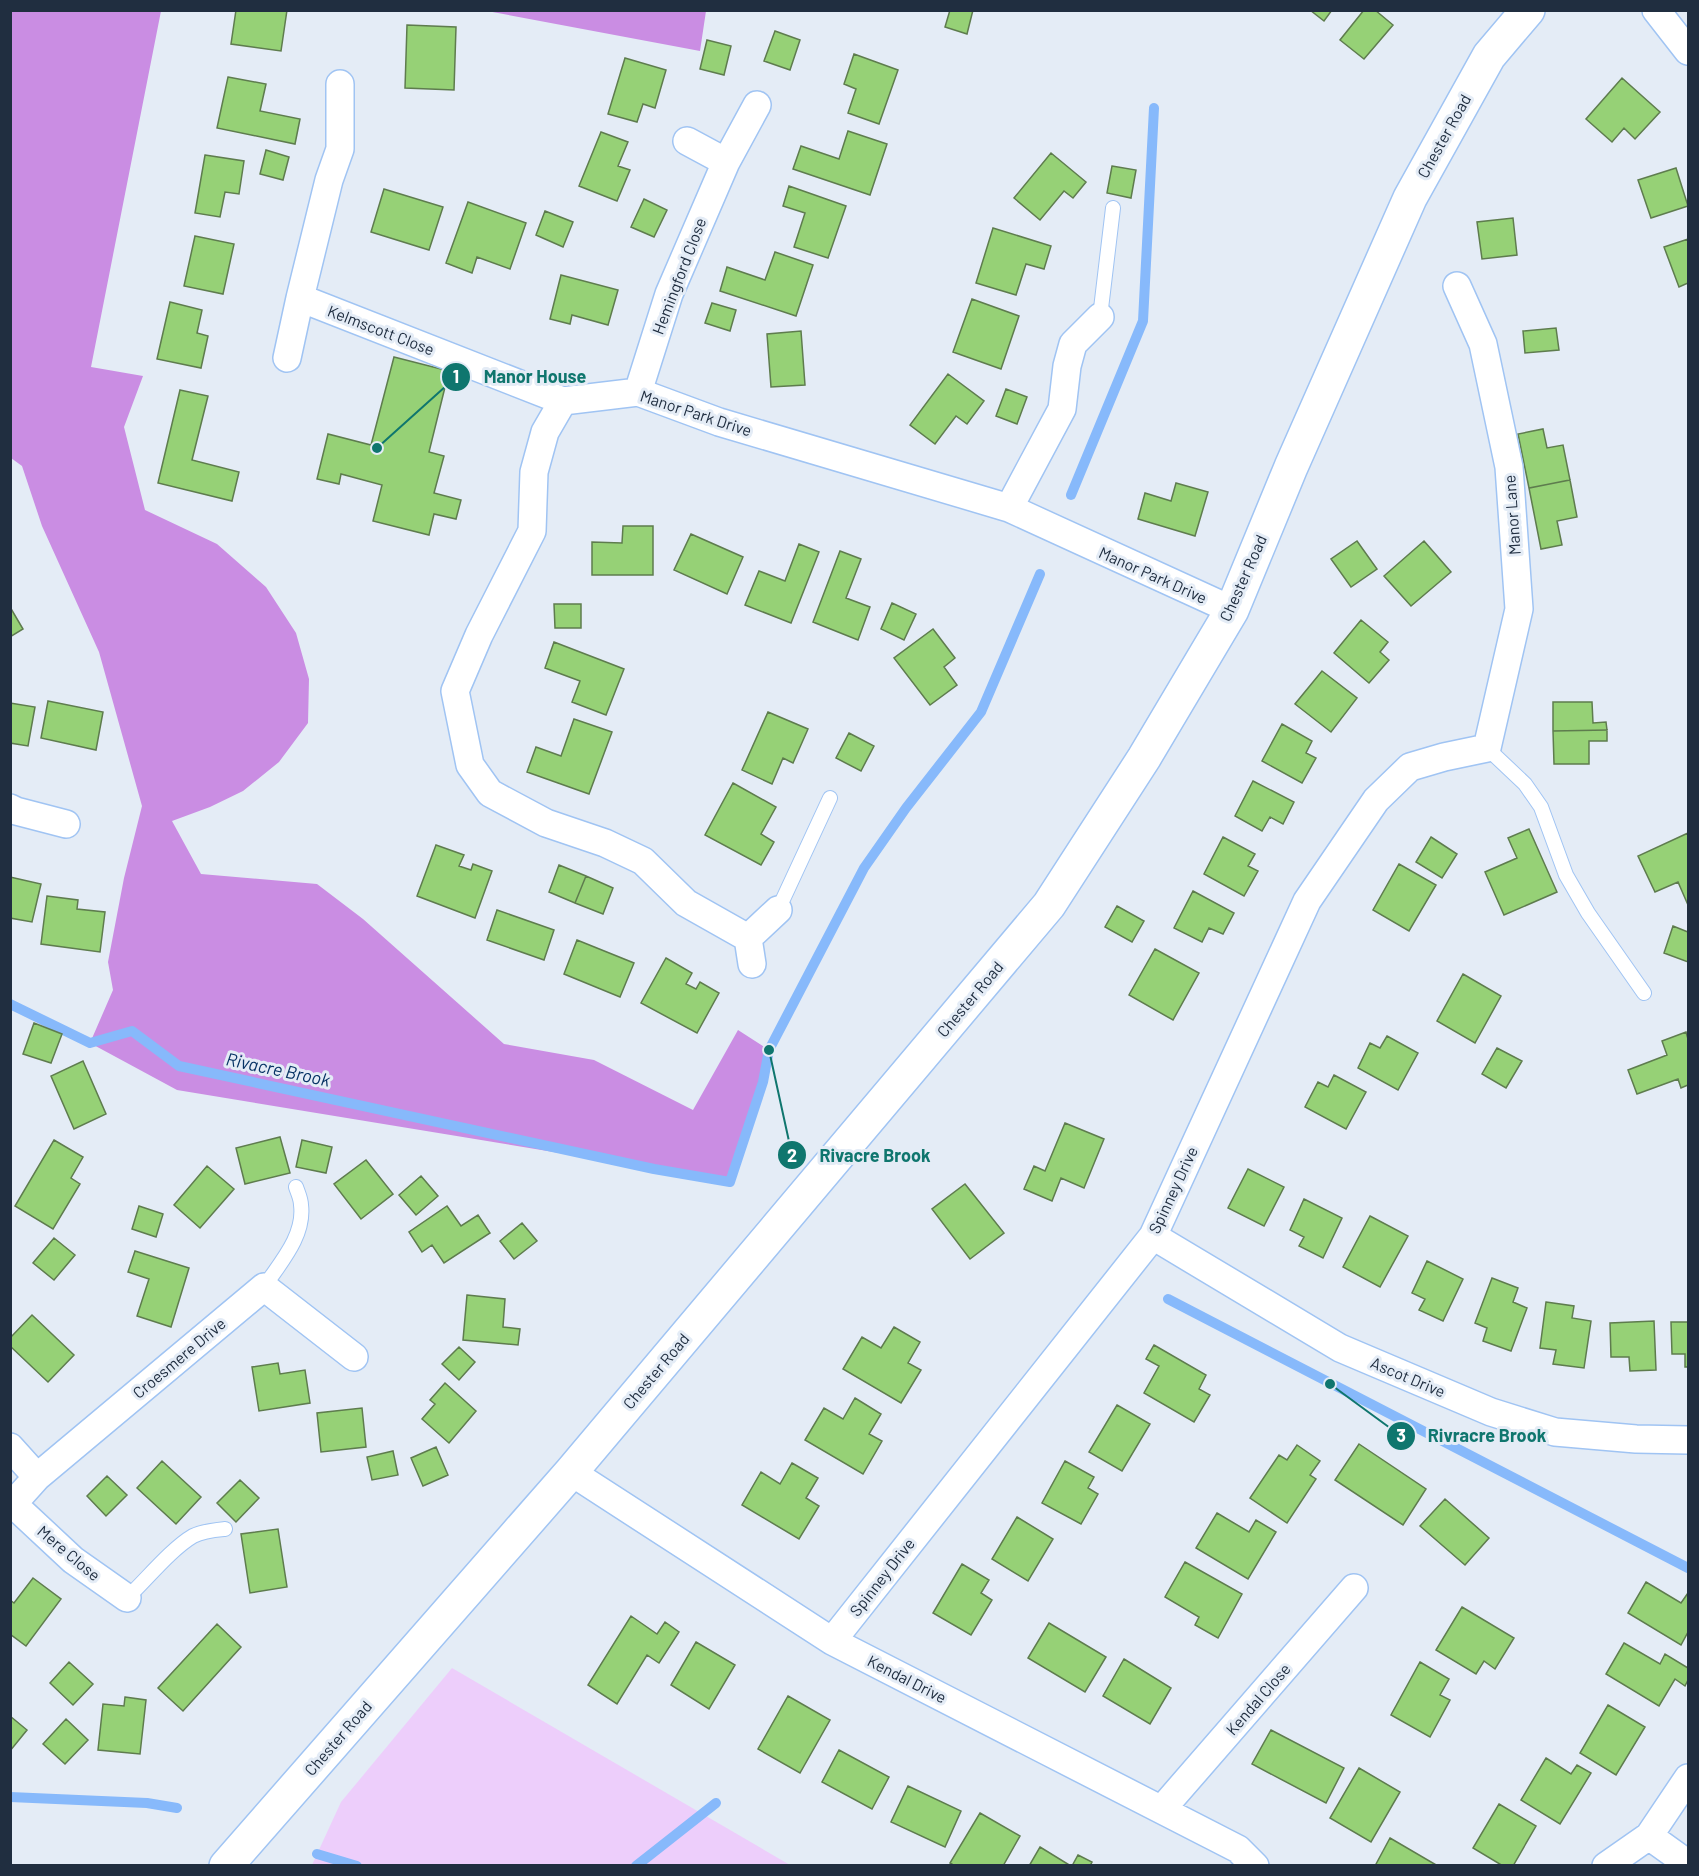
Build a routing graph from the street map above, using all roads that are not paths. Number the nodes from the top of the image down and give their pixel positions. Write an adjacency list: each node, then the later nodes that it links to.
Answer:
1 (1528, 10): 16 (main road, Chester Road)
2 (1656, 10): 3 (street)
3 (1689, 51)
4 (340, 84): 10 (street)
5 (757, 105): 7 (street, Hemingford Close)
6 (687, 141): 7 (street)
7 (726, 162): 13 (street, Hemingford Close)
8 (1113, 208): 11 (lane)
9 (1457, 286): 17 (street, Manor Lane)
10 (300, 298): 12 (street); 14 (street, Kelmscott Close)
11 (1100, 317): 15 (street)
12 (287, 358)
13 (638, 392): 14 (street, Manor Park Drive); 15 (street, Manor Park Drive)
14 (563, 401): 21 (street)
15 (1009, 508): 16 (street, Manor Park Drive)
16 (1232, 610): 29 (main road, Chester Road)
17 (1487, 748): 22 (lane); 24 (street, Spinney Drive)
18 (830, 798): 21 (lane)
19 (10, 808): 20 (street)
20 (66, 824)
21 (778, 910)
22 (1644, 993)
23 (296, 1186): 25 (lane)
24 (1153, 1236): 27 (street, Ascot Drive); 35 (street, Spinney Drive)
25 (264, 1287): 26 (street); 30 (street, Croesmere Drive)
26 (354, 1357)
27 (1689, 1440)
28 (10, 1447): 30 (street)
29 (571, 1472): 35 (street, Kendal Drive); 40 (main road, Chester Road)
30 (37, 1477): 31 (street, Croesmere Drive)
31 (12, 1506): 34 (street, Mere Close)
32 (225, 1529): 34 (lane)
33 (1354, 1588): 37 (street, Kendal Close)
34 (128, 1598)
35 (832, 1641): 37 (street, Kendal Drive)
36 (1689, 1778): 38 (street)
37 (1162, 1809): 41 (street, Kendal Drive)
38 (1649, 1836): 39 (street); 42 (street)
39 (1689, 1864)
40 (226, 1866)
41 (1255, 1866)
42 (1606, 1866)

